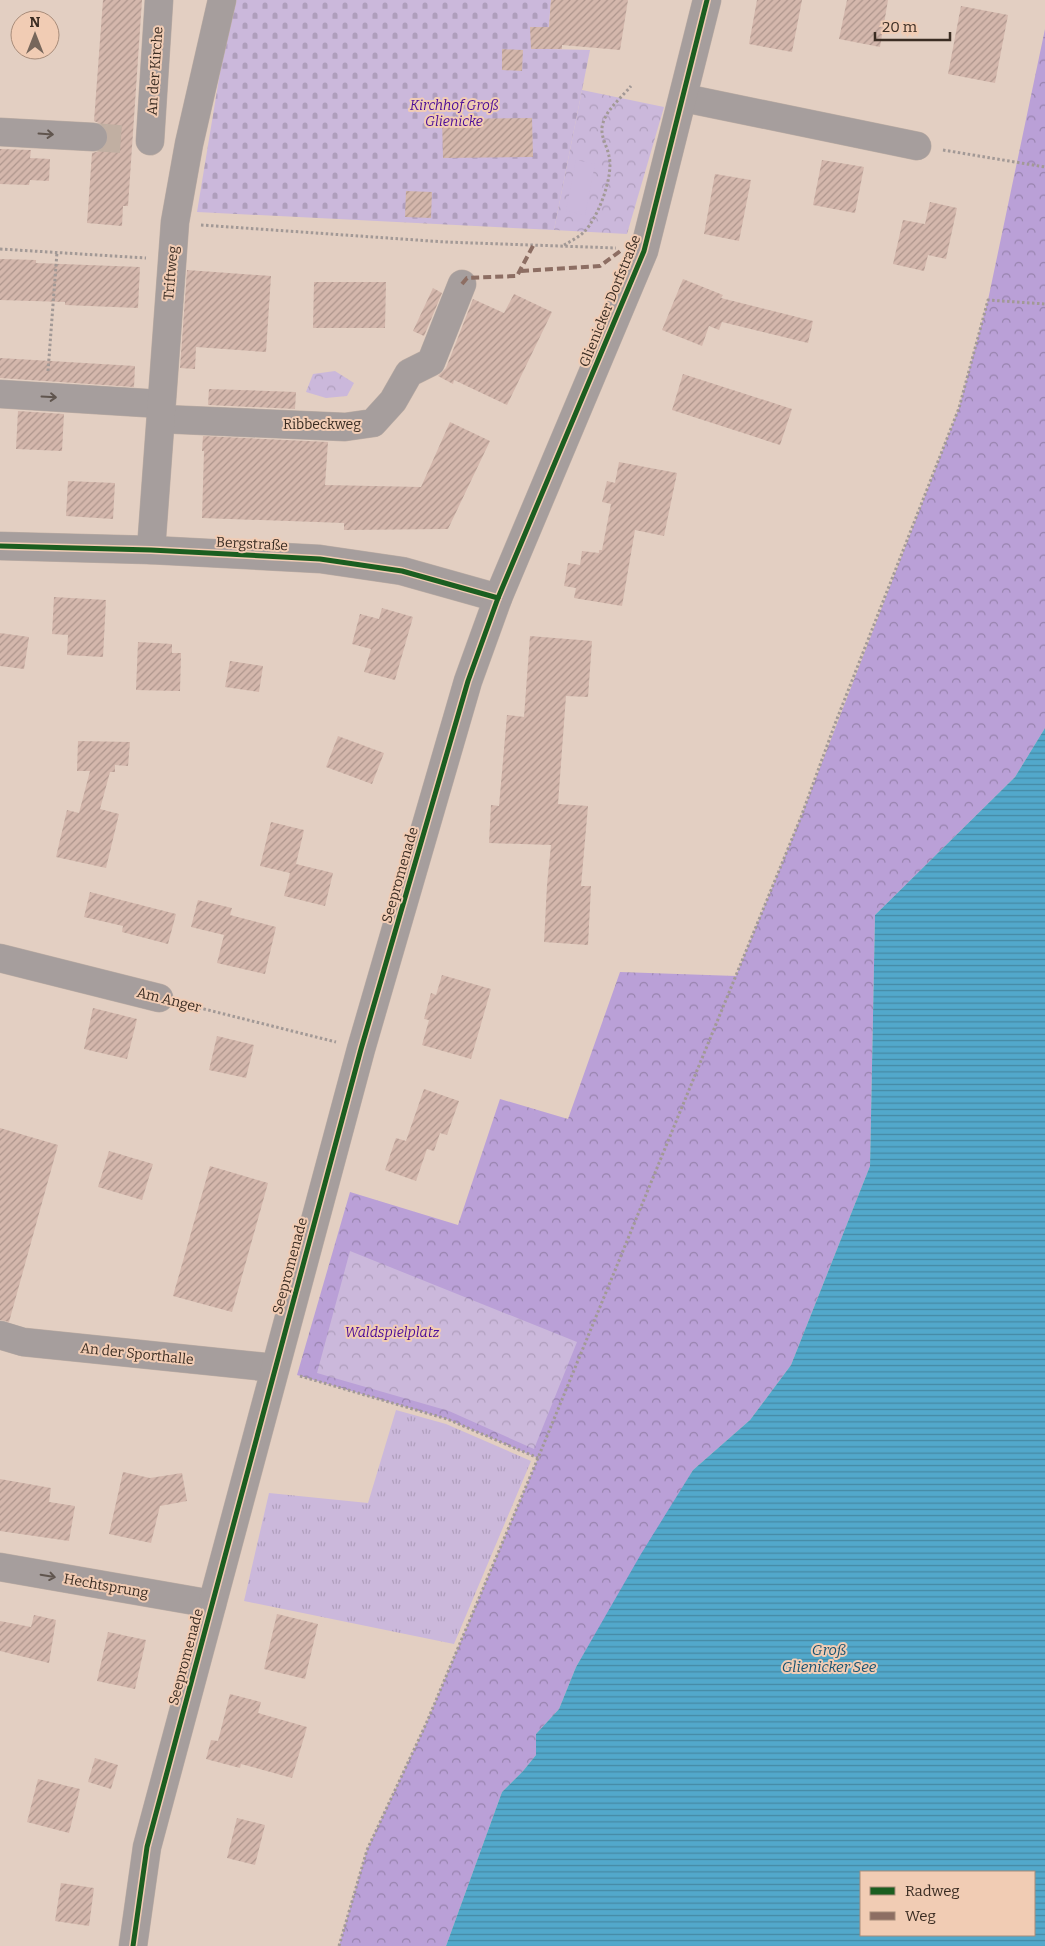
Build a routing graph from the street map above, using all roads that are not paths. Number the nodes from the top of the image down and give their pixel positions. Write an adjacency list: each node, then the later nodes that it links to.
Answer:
1 (159, 0): 7 (street, An der Kirche)
2 (222, 0): 7 (street, Triftweg)
3 (707, 0): 4 (street, Glienicker Dorfstraße)
4 (684, 98): 8 (street); 14 (street, Glienicker Dorfstraße)
5 (0, 132): 6 (street, one-way to 6)
6 (93, 137)
7 (190, 144): 11 (street, Triftweg)
8 (917, 146)
9 (462, 284): 11 (street, Ribbeckweg)
10 (0, 394): 11 (street, Ribbeckweg, one-way to 11)
11 (161, 411): 13 (street, Triftweg)
12 (0, 546): 13 (street, Bergstraße)
13 (151, 550): 14 (street, Bergstraße)
14 (498, 598): 18 (street, Seepromenade)
15 (0, 958): 16 (street, Am Anger)
16 (159, 998)
17 (0, 1335): 18 (street, An der Sporthalle)
18 (275, 1368): 20 (street, Seepromenade)
19 (0, 1568): 20 (street, Hechtsprung, one-way to 20)
20 (212, 1604): 21 (street, Seepromenade)
21 (133, 1946)

